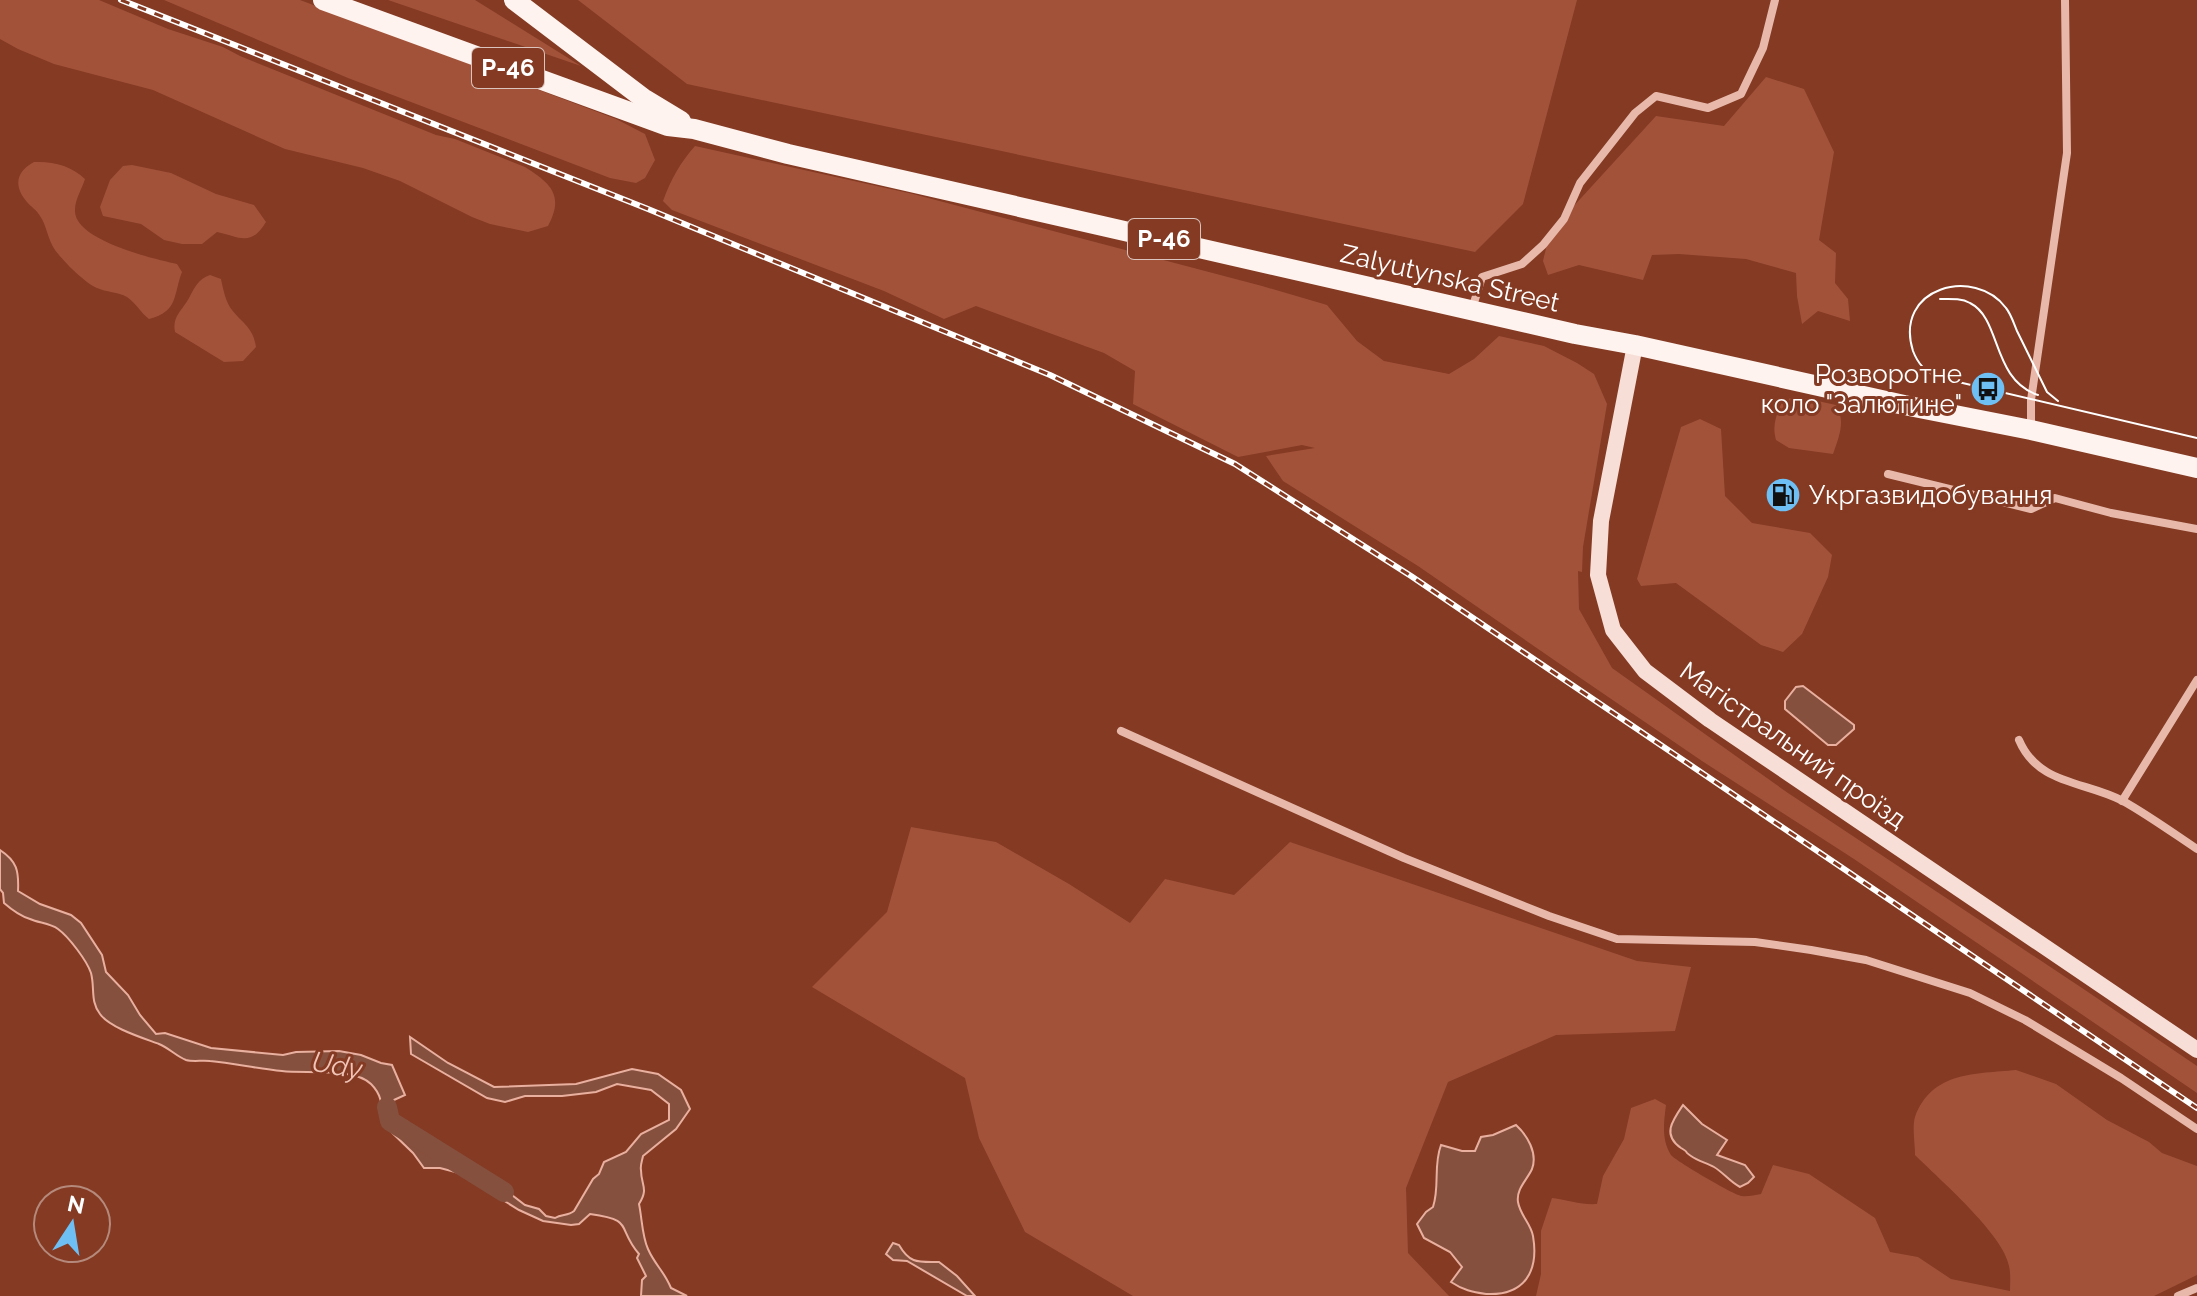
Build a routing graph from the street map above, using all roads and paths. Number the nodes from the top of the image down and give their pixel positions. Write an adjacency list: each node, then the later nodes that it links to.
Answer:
1 (323, 0): 5 (main road, Р-46)
2 (514, 0): 5 (main road, Р-46)
3 (1775, 0): 6 (street)
4 (2065, 0): 8 (street)
5 (694, 129): 6 (main road, Zalyutynska Street / Р-46)
6 (1472, 309): 7 (main road, Zalyutynska Street / Р-46)
7 (1635, 345): 8 (main road, Zalyutynska Street / Р-46); 17 (main road, Магістральний проїзд)
8 (2031, 430): 9 (main road, Zalyutynska Street / Р-46)
9 (2197, 468)
10 (1888, 474): 11 (street)
11 (2197, 529)
12 (2197, 680): 15 (street)
13 (1121, 731): 18 (street)
14 (2019, 740): 15 (street)
15 (2122, 801): 16 (street)
16 (2197, 849)
17 (2197, 1050)
18 (2197, 1129)
19 (2197, 1288): 20 (street)
20 (2178, 1296)

